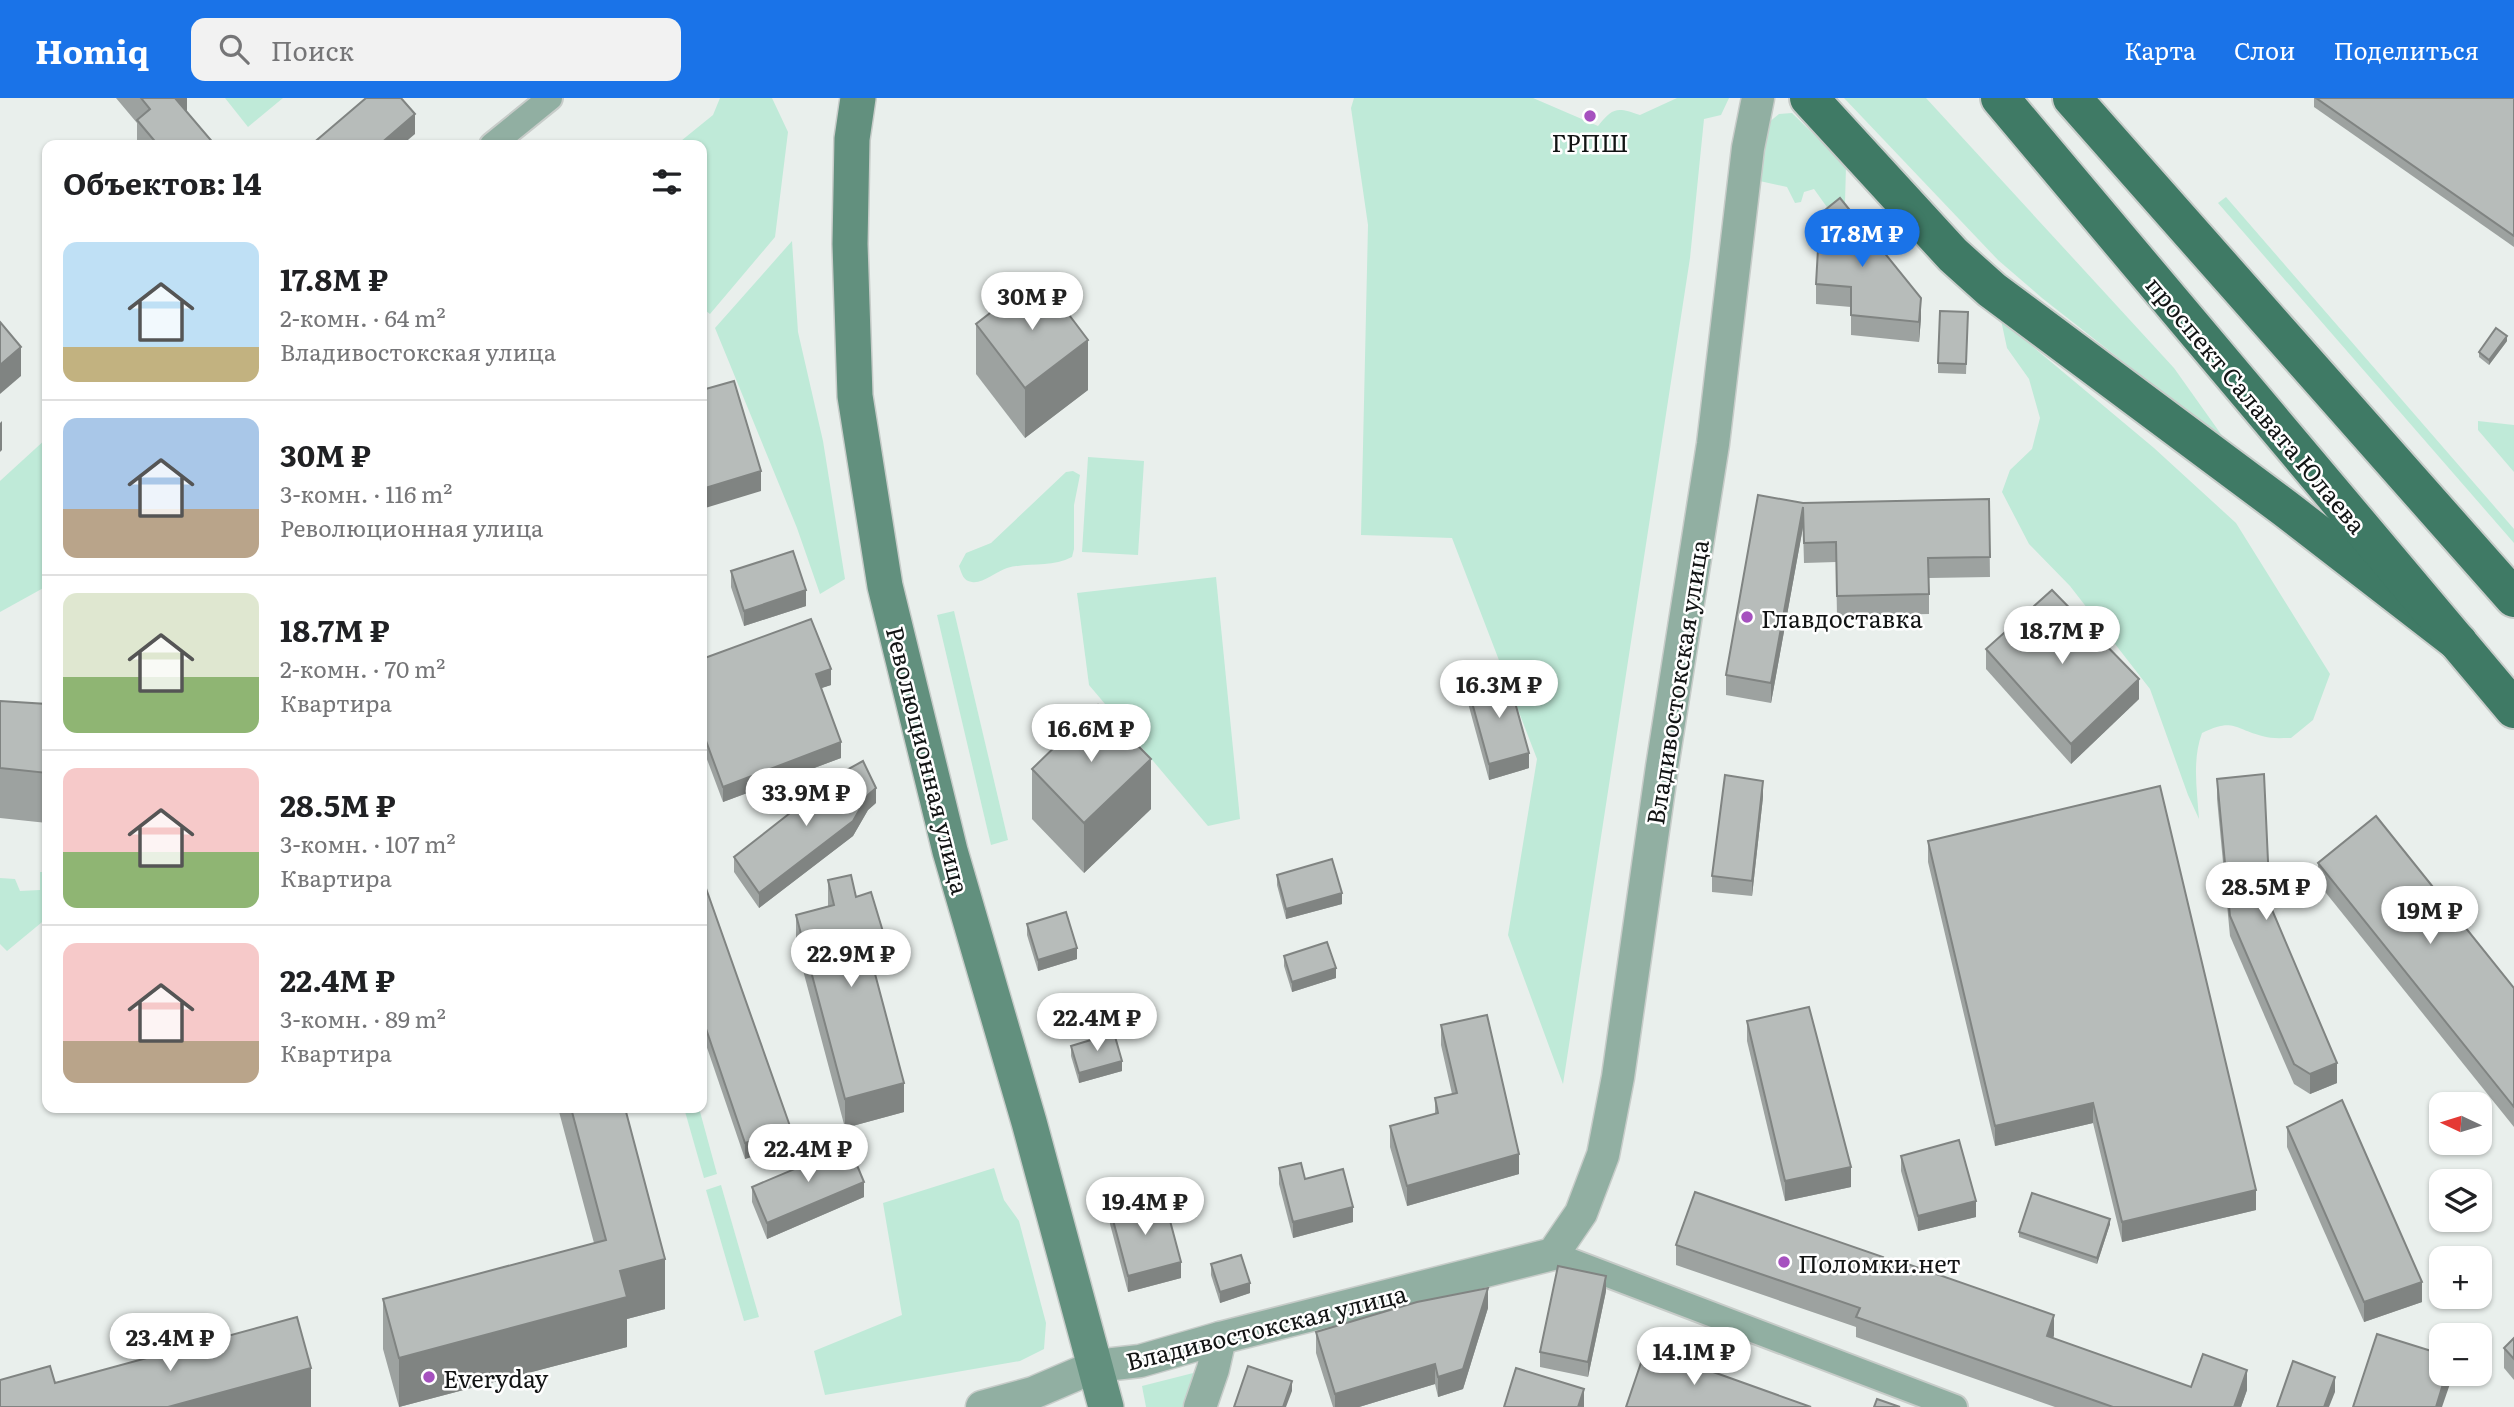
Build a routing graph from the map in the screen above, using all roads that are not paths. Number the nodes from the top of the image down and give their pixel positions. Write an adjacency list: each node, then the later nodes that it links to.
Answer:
1 (550, 98): 7 (street)
2 (858, 98): 13 (main road, Революционная улица)
3 (2000, 98): 9 (main road, проспект Салавата Юлаева)
4 (2072, 98): 8 (main road)
5 (1801, 100): 6 (street); 9 (main road)
6 (1756, 107): 11 (street, Владивостокская улица)
7 (498, 140)
8 (2514, 598)
9 (2458, 642): 10 (main road, проспект Салавата Юлаева)
10 (2514, 709)
11 (1553, 1254): 12 (street, Владивостокская улица); 17 (street)
12 (1220, 1338): 13 (street, Владивостокская улица); 16 (street)
13 (1096, 1366): 14 (street, Владивостокская улица); 15 (main road, Революционная улица)
14 (982, 1407)
15 (1106, 1407)
16 (1200, 1407)
17 (1955, 1407)

